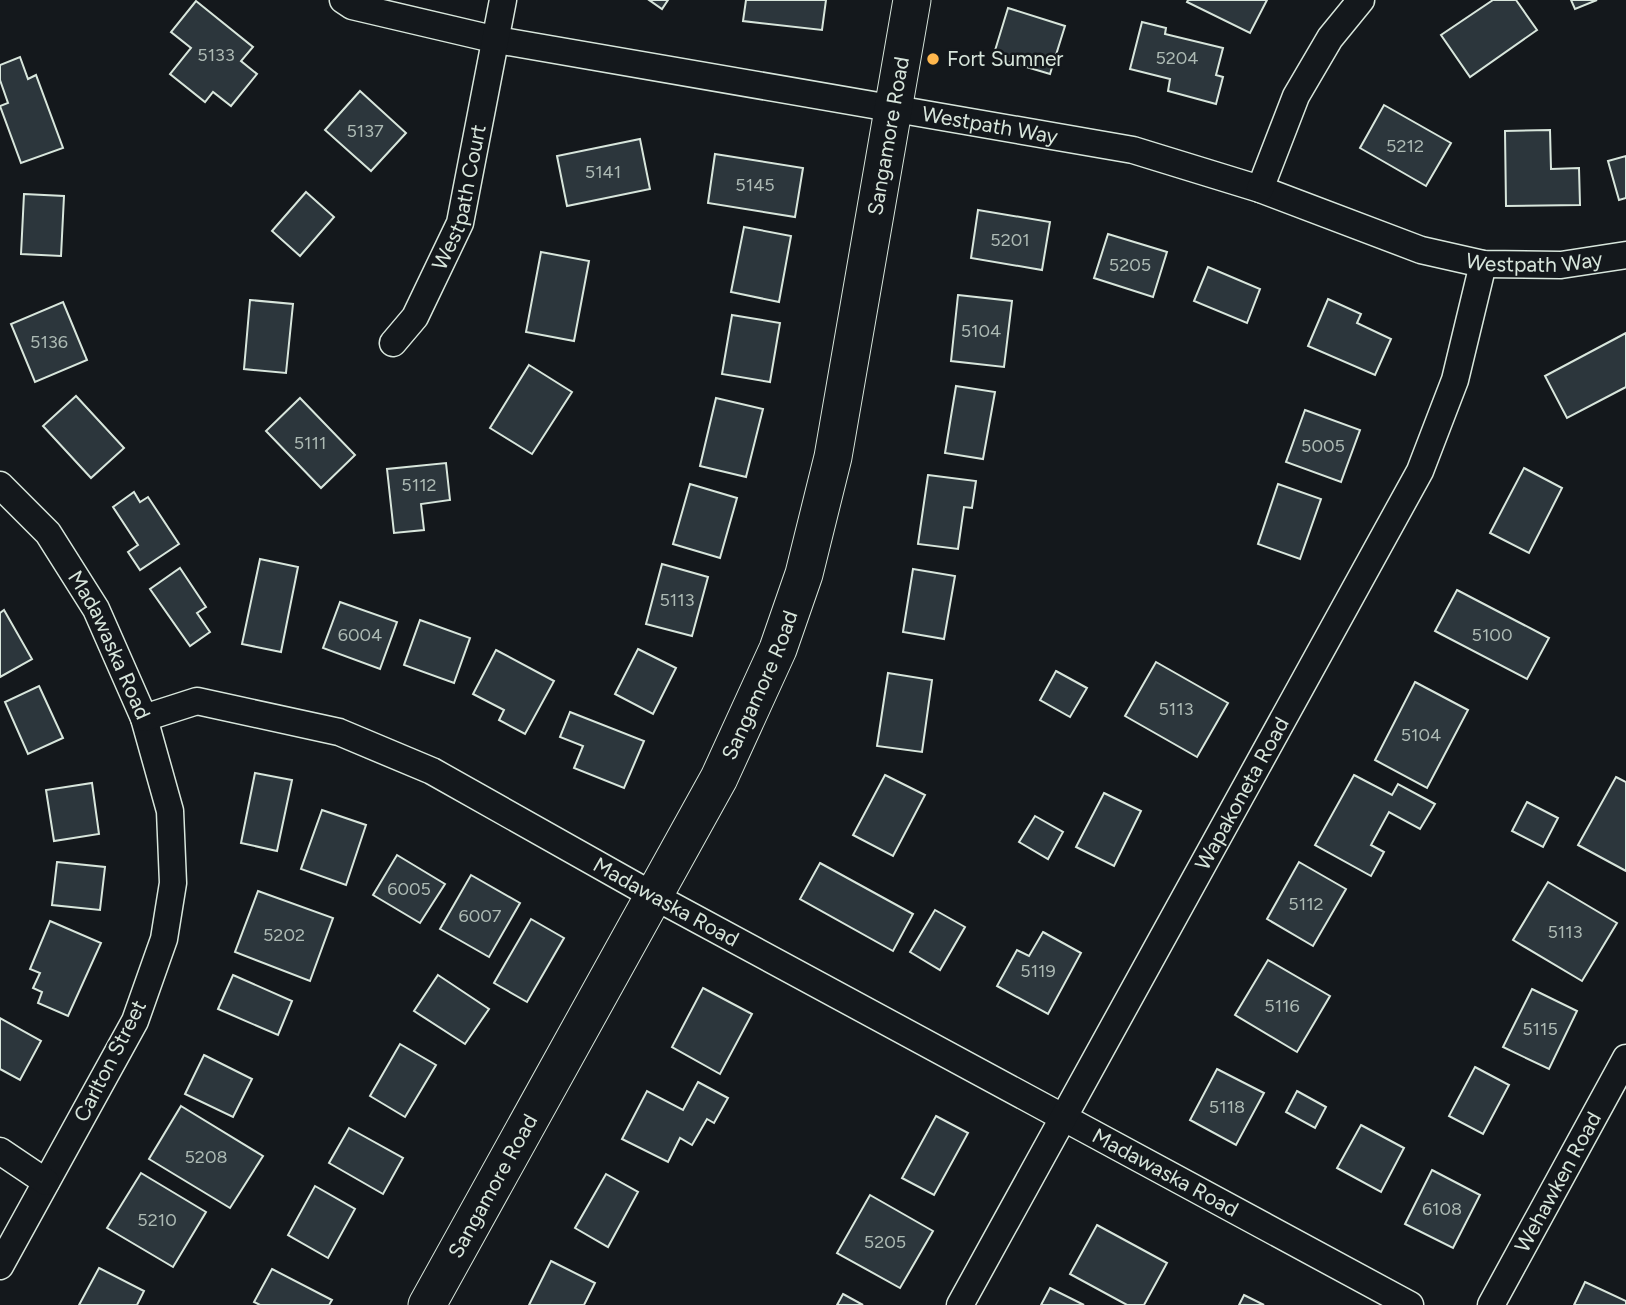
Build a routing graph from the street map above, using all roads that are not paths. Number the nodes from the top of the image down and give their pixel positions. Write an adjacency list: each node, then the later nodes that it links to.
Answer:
1 (343, 0): 5 (street, Westpath Way)
2 (503, 0): 5 (street, Westpath Court)
3 (912, 0): 6 (street, Sangamore Road)
4 (1361, 0): 7 (street)
5 (496, 40): 6 (street, Westpath Way); 10 (street, Westpath Court)
6 (893, 107): 7 (street, Westpath Way); 13 (street, Sangamore Road)
7 (1260, 188): 9 (street, Westpath Way)
8 (1626, 255): 9 (street, Westpath Way)
9 (1483, 264): 15 (street, Wapakoneta Road)
10 (393, 343)
11 (0, 485): 12 (street, Madawaska Road)
12 (144, 718): 13 (street, Madawaska Road); 17 (street, Carlton Street)
13 (652, 895): 15 (street, Madawaska Road); 19 (street, Sangamore Road)
14 (1626, 1058): 22 (street, Wehawken Road)
15 (1063, 1118): 20 (street, Wapakoneta Road); 21 (street, Madawaska Road)
16 (0, 1151): 17 (street)
17 (46, 1182): 18 (street, Carlton Street)
18 (0, 1266)
19 (427, 1305)
20 (960, 1305)
21 (1410, 1305)
22 (1490, 1305)

